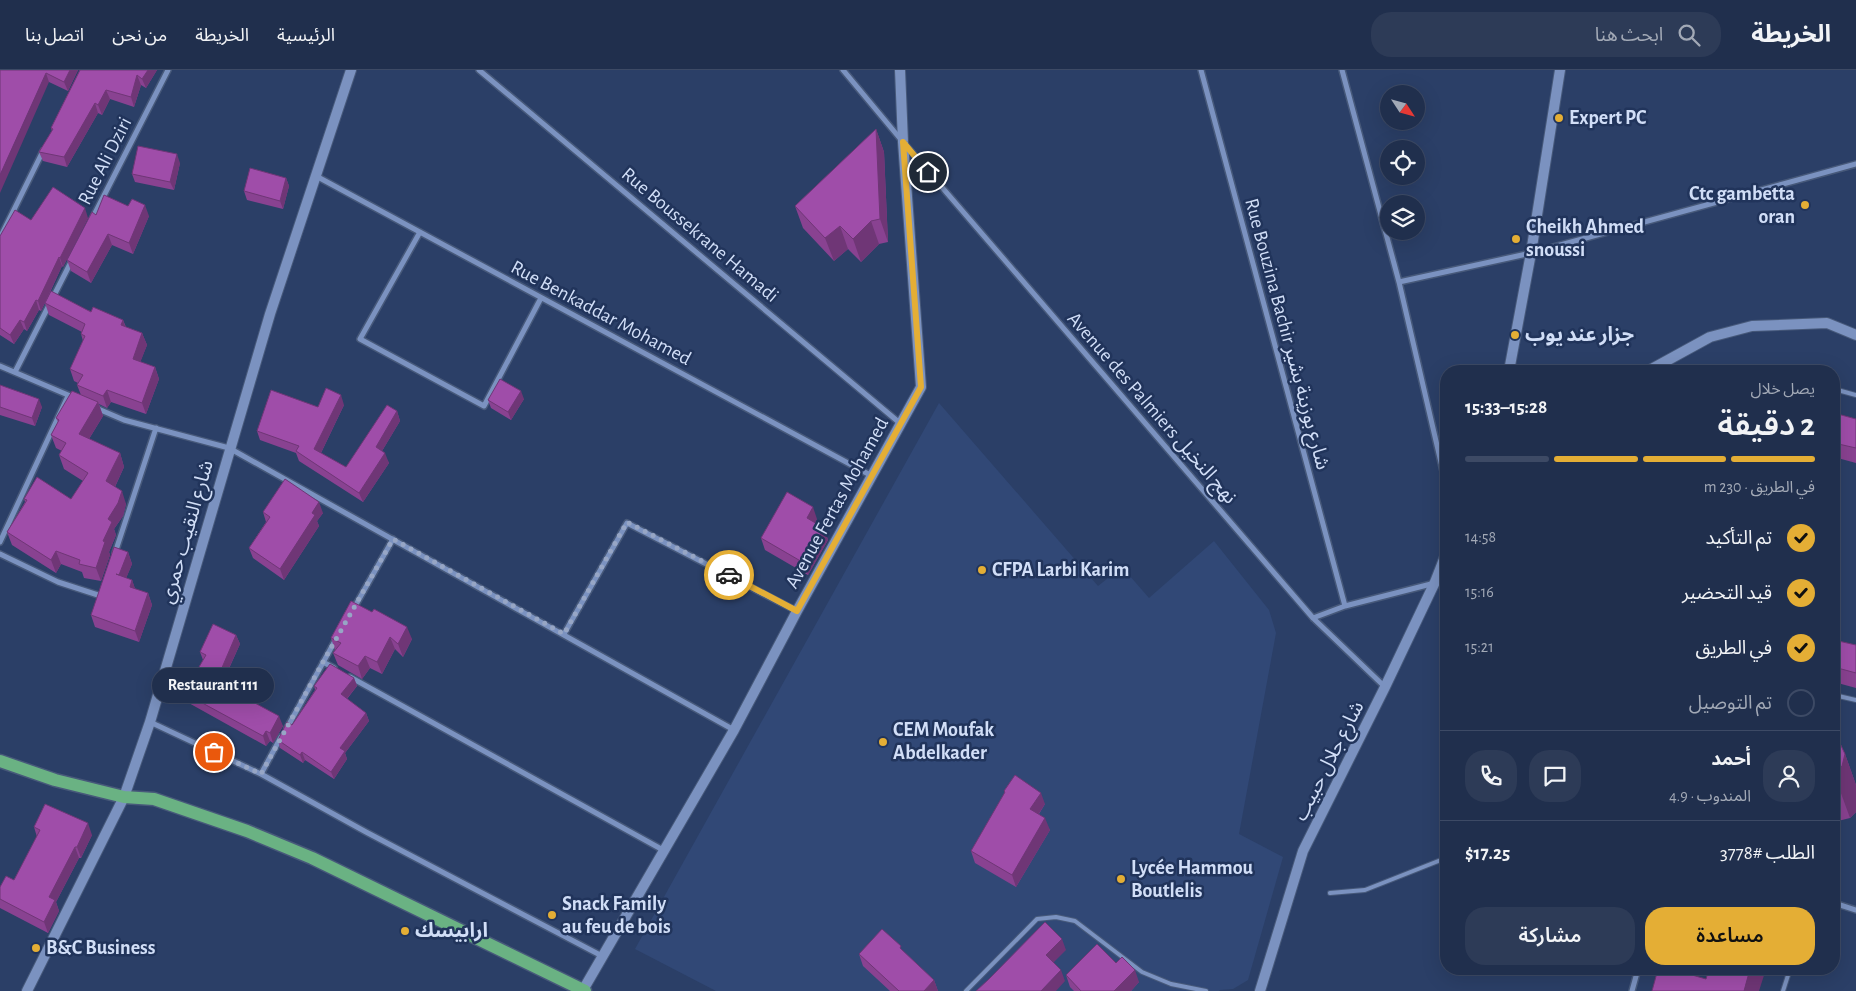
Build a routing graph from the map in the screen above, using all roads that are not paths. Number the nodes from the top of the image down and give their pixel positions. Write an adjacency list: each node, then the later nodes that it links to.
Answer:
1 (168, 70): 13 (street, Rue Ali Dziri)
2 (351, 70): 12 (street, شارع النقيب حمري)
3 (479, 70): 30 (street, Rue Boussekrane Hamadi)
4 (843, 70): 10 (street, Avenue des Palmiers نهج النخيل)
5 (900, 70): 10 (street, Avenue Fertas Mohamed)
6 (1201, 70): 42 (street, Rue Bouzina Bachir شارع بوزينة بشير)
7 (1342, 70): 18 (street)
8 (1560, 70): 16 (street)
9 (48, 141): 15 (street)
10 (903, 142): 30 (street, Avenue Fertas Mohamed); 45 (street, Avenue des Palmiers نهج النخيل)
11 (1856, 164): 16 (street)
12 (316, 175): 14 (street, Rue Benkaddar Mohamed); 32 (street, شارع النقيب حمري)
13 (92, 221)
14 (420, 232): 19 (street, Rue Benkaddar Mohamed); 19 (street)
15 (0, 238)
16 (1531, 253): 18 (street); 21 (street)
17 (74, 257): 24 (street)
18 (1399, 282): 33 (street)
19 (542, 298): 34 (street, Rue Benkaddar Mohamed)
20 (1856, 335): 22 (street)
21 (1510, 365)
22 (1658, 365)
23 (0, 366): 24 (street)
24 (15, 372): 27 (street)
25 (1840, 391): 26 (lane)
26 (1856, 395)
27 (68, 396): 28 (street); 36 (street)
28 (84, 402)
29 (92, 406): 31 (street)
30 (901, 424): 34 (street, Avenue Fertas Mohamed)
31 (156, 428): 32 (street); 38 (street)
32 (230, 448): 35 (street); 52 (street, شارع النقيب حمري)
33 (1440, 458)
34 (872, 476): 43 (street, Avenue Fertas Mohamed)
35 (393, 539): 44 (street); 46 (street)
36 (0, 542)
37 (0, 554): 41 (street)
38 (113, 559)
39 (1440, 571): 40 (street, شارع جلال حبيب)
40 (1436, 582): 42 (street); 49 (street, شارع جلال حبيب)
41 (104, 587)
42 (1345, 606): 45 (street)
43 (797, 611): 46 (street); 53 (street, Avenue Fertas Mohamed)
44 (351, 613)
45 (1313, 618): 49 (street, Avenue des Palmiers نهج النخيل)
46 (564, 634): 53 (street)
47 (337, 637): 48 (street)
48 (323, 662): 55 (street); 57 (street)
49 (1385, 687): 69 (street, شارع جلال حبيب)
50 (1840, 696): 51 (lane)
51 (1856, 700)
52 (150, 722): 55 (street); 56 (street, شارع النقيب حمري)
53 (734, 730): 57 (street, Avenue Fertas Mohamed)
54 (0, 761): 56 (main road)
55 (261, 774): 62 (street)
56 (124, 797): 65 (street, شارع النقيب حمري); 66 (main road)
57 (663, 850): 62 (street, Avenue Fertas Mohamed)
58 (1440, 860): 59 (lane)
59 (1330, 892)
60 (1840, 905): 61 (street)
61 (1856, 910)
62 (603, 956): 66 (street, Avenue Fertas Mohamed)
63 (1636, 975): 70 (street)
64 (1788, 975): 71 (lane)
65 (27, 991)
66 (583, 991)
67 (966, 991): 68 (lane)
68 (1206, 991)
69 (1260, 991)
70 (1632, 991)
71 (1783, 991)

